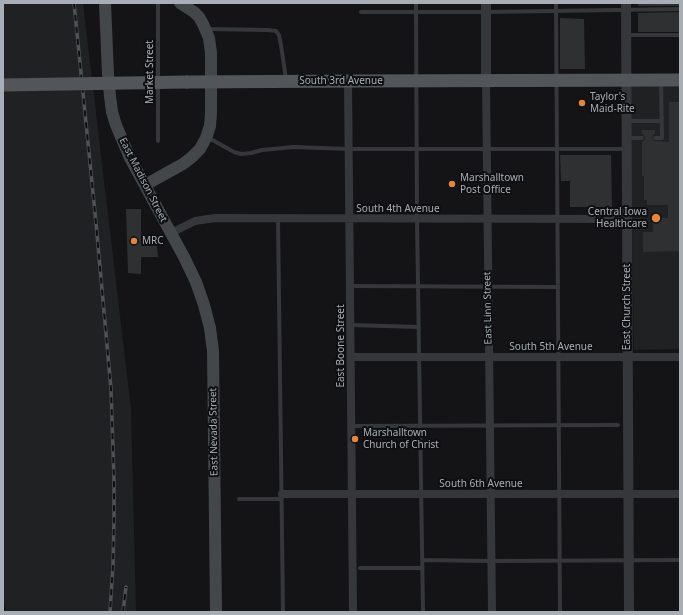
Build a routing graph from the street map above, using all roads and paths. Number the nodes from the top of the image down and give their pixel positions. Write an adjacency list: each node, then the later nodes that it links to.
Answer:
1 (105, 3): 37 (main road, East Madison Street)
2 (158, 3): 31 (lane, Market Street)
3 (180, 3): 12 (main road)
4 (416, 3): 11 (lane)
5 (556, 3): 9 (lane)
6 (626, 6): 8 (lane); 9 (lane); 13 (street, East Church Street)
7 (486, 8): 9 (lane); 11 (lane); 16 (street, East Linn Street)
8 (680, 9)
9 (556, 11): 17 (lane)
10 (361, 12): 11 (lane)
11 (416, 12): 15 (lane)
12 (206, 29): 21 (lane); 23 (main road)
13 (626, 35): 14 (lane); 18 (street, East Church Street)
14 (680, 35)
15 (417, 80): 16 (main road, South 3rd Avenue); 22 (main road, South 3rd Avenue); 33 (lane)
16 (486, 80): 17 (main road, South 3rd Avenue); 34 (street, East Linn Street)
17 (557, 80): 18 (main road, South 3rd Avenue); 35 (lane)
18 (626, 80): 19 (main road, South 3rd Avenue); 25 (street, East Church Street)
19 (661, 80): 20 (main road, South 3rd Avenue); 26 (lane)
20 (680, 80)
21 (287, 81): 22 (main road, South 3rd Avenue); 23 (main road, South 3rd Avenue)
22 (348, 81): 32 (street, East Boone Street)
23 (211, 82): 24 (main road, South 3rd Avenue, bridge); 27 (main road)
24 (3, 85)
25 (626, 121): 26 (lane); 28 (street, East Church Street)
26 (662, 122): 30 (lane)
27 (207, 137): 32 (lane); 37 (main road)
28 (626, 138): 29 (lane); 36 (street, East Church Street)
29 (642, 138)
30 (655, 138)
31 (158, 141)
32 (349, 149): 33 (lane); 39 (street, East Boone Street)
33 (417, 149): 34 (lane); 40 (lane)
34 (487, 149): 35 (lane); 41 (street, East Linn Street)
35 (557, 149): 36 (lane); 42 (lane)
36 (626, 149): 43 (street, East Church Street)
37 (145, 184): 44 (main road, East Madison Street)
38 (278, 218): 39 (street, South 4th Avenue); 44 (street, South 4th Avenue); 69 (lane)
39 (350, 219): 40 (street, South 4th Avenue); 46 (street, East Boone Street)
40 (417, 219): 41 (street, South 4th Avenue); 47 (lane)
41 (488, 219): 42 (street, South 4th Avenue); 48 (street, East Linn Street)
42 (558, 219): 43 (street, South 4th Avenue); 49 (lane)
43 (627, 219): 56 (street, East Church Street)
44 (171, 233): 45 (main road, East Madison Street)
45 (184, 257): 78 (main road, East Nevada Street)
46 (350, 286): 47 (lane); 50 (street, East Boone Street)
47 (418, 286): 48 (lane); 51 (lane)
48 (488, 286): 49 (lane); 54 (street, East Linn Street)
49 (558, 287): 55 (lane)
50 (350, 325): 51 (lane); 52 (street, East Boone Street)
51 (419, 327): 53 (lane)
52 (351, 357): 53 (street, South 5th Avenue); 59 (street, East Boone Street)
53 (419, 357): 54 (street, South 5th Avenue); 60 (lane)
54 (489, 357): 55 (street, South 5th Avenue); 61 (street, East Linn Street)
55 (558, 357): 56 (street, South 5th Avenue); 62 (lane)
56 (628, 357): 57 (street, South 5th Avenue); 66 (street, East Church Street)
57 (680, 357)
58 (618, 425): 62 (lane)
59 (351, 426): 60 (lane); 63 (street, East Boone Street)
60 (420, 426): 61 (lane); 64 (lane)
61 (490, 426): 62 (lane); 68 (street, East Linn Street)
62 (559, 426): 65 (lane)
63 (352, 494): 64 (street, South 6th Avenue); 69 (street, South 6th Avenue); 80 (street, East Boone Street)
64 (422, 494): 68 (street, South 6th Avenue); 71 (lane)
65 (559, 494): 66 (street, South 6th Avenue); 68 (street, South 6th Avenue); 74 (lane)
66 (628, 494): 67 (street, South 6th Avenue); 75 (street, East Church Street)
67 (680, 494)
68 (490, 495): 73 (street, East Linn Street)
69 (282, 496): 70 (lane); 79 (lane)
70 (240, 499)
71 (422, 560): 73 (lane); 77 (lane)
72 (680, 560): 75 (lane)
73 (491, 561): 74 (lane); 82 (street, East Linn Street)
74 (560, 561): 75 (lane); 83 (lane)
75 (628, 561): 84 (street, East Church Street)
76 (360, 568): 77 (lane)
77 (422, 568): 81 (lane)
78 (216, 612)
79 (283, 612)
80 (353, 612)
81 (423, 612)
82 (492, 612)
83 (560, 612)
84 (629, 612)

